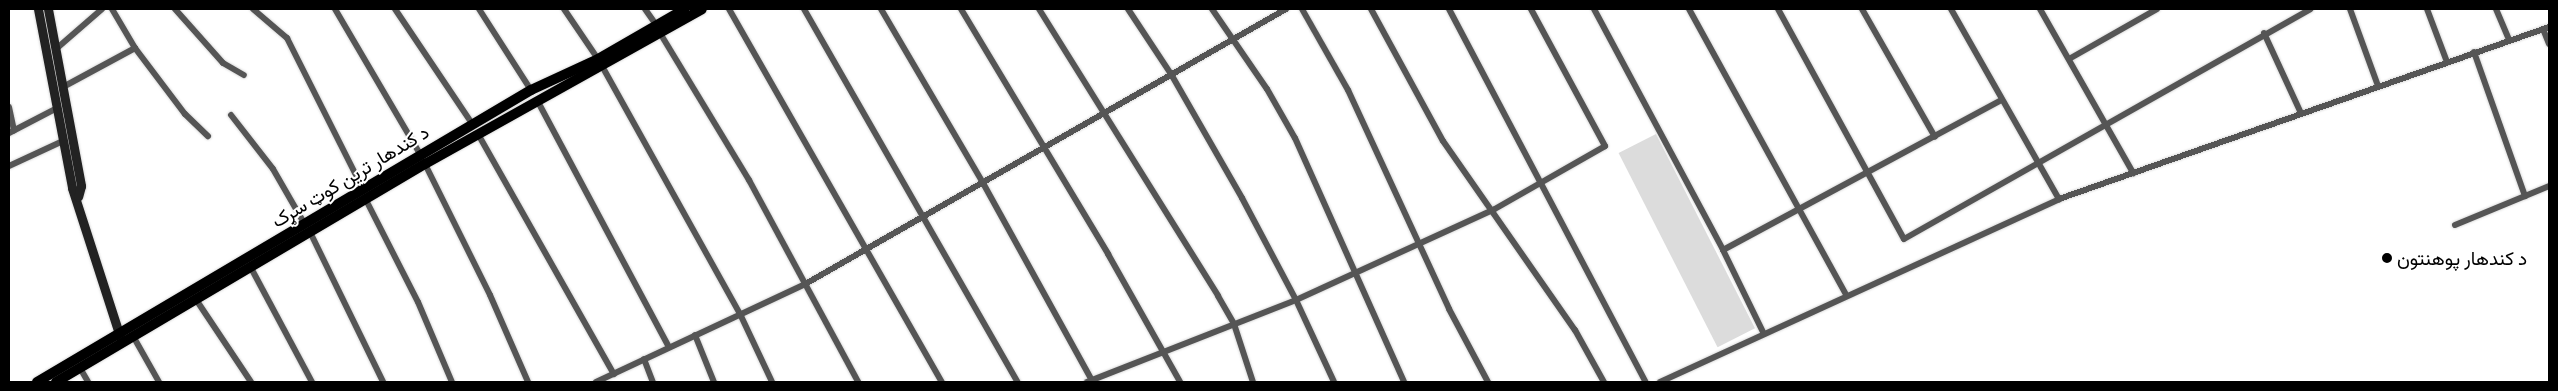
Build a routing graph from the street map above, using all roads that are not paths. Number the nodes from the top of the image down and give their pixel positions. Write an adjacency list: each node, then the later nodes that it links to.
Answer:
1 (38, 9): 57 (main road)
2 (48, 9): 44 (main road)
3 (102, 9): 44 (street)
4 (112, 9): 43 (street)
5 (175, 9): 49 (street)
6 (253, 9): 77 (street)
7 (335, 9): 68 (street)
8 (395, 9): 62 (street)
9 (479, 9): 53 (street)
10 (564, 9): 47 (street)
11 (645, 9): 38 (street)
12 (685, 9): 38 (main road, د کندهار ترين کوټ سړک)
13 (702, 9): 38 (main road, د کندهار ترين کوټ سړک)
14 (729, 9): 88 (street)
15 (804, 9): 84 (street)
16 (881, 9): 74 (street)
17 (961, 9): 67 (street)
18 (1039, 9): 58 (street)
19 (1128, 9): 50 (street)
20 (1212, 9): 40 (street)
21 (1286, 9): 40 (street)
22 (1302, 9): 87 (street)
23 (1371, 9): 82 (street)
24 (1449, 9): 75 (street)
25 (1531, 9): 75 (street)
26 (1594, 9): 89 (street)
27 (1689, 9): 83 (street)
28 (1778, 9): 72 (street)
29 (1862, 9): 65 (street)
30 (1951, 9): 55 (street)
31 (2040, 9): 46 (street)
32 (2156, 9): 46 (street)
33 (2310, 9): 39 (street)
34 (2350, 9): 52 (street)
35 (2427, 9): 48 (street)
36 (2496, 9): 41 (street)
37 (2546, 28): 41 (street); 42 (street)
38 (658, 29): 47 (main road, د کندهار ترين کوټ سړک); 93 (street)
39 (2264, 33): 59 (street); 61 (street)
40 (1233, 39): 50 (street); 92 (street)
41 (2509, 40): 45 (street)
42 (2549, 44)
43 (135, 48): 51 (street); 64 (street)
44 (56, 49): 51 (main road)
45 (2474, 52): 48 (street); 78 (street)
46 (2069, 59): 61 (street)
47 (600, 62): 53 (main road, د کندهار ترين کوټ سړک); 54 (main road, د کندهار ترين کوټ سړک); 97 (street)
48 (2447, 62): 52 (street)
49 (244, 74)
50 (1171, 74): 58 (street); 96 (street)
51 (63, 86): 79 (main road)
52 (2378, 86): 59 (street)
53 (531, 90): 54 (main road); 62 (main road, د کندهار ترين کوټ سړک)
54 (537, 100): 62 (main road, د کندهار ترين کوټ سړک); 103 (street)
55 (2001, 100): 65 (street); 69 (street)
56 (9, 107): 63 (street)
57 (57, 108): 63 (street); 66 (main road)
58 (1104, 112): 67 (street); 98 (street)
59 (2301, 113): 73 (street)
60 (231, 115): 86 (street)
61 (2106, 124): 69 (street); 73 (street)
62 (476, 129): 68 (main road, د کندهار ترين کوټ سړک); 70 (main road, د کندهار ترين کوټ سړک); 107 (street)
63 (12, 132)
64 (208, 136)
65 (1934, 137): 72 (street)
66 (63, 141): 71 (street); 79 (main road)
67 (1044, 147): 74 (street); 104 (street)
68 (420, 154): 77 (main road, د کندهار ترين کوټ سړک)
69 (2038, 163): 72 (street); 80 (street)
70 (425, 164): 81 (main road, د کندهار ترين کوټ سړک); 118 (street)
71 (9, 166)
72 (1867, 173): 83 (street)
73 (2133, 173): 80 (street)
74 (983, 183): 84 (street); 109 (street)
75 (1539, 184): 82 (street); 131 (street)
76 (2549, 186): 78 (street)
77 (363, 189): 86 (main road, د کندهار ترين کوټ سړک)
78 (2525, 196): 85 (street)
79 (78, 197): 102 (main road)
80 (2059, 199): 94 (street)
81 (366, 200): 86 (main road, د کندهار ترين کوټ سړک); 117 (street)
82 (1493, 210): 87 (street); 130 (street)
83 (1801, 210): 89 (street); 94 (street)
84 (924, 217): 88 (street); 124 (street)
85 (2455, 224)
86 (307, 228): 90 (main road, د کندهار ترين کوټ سړک); 91 (main road, د کندهار ترين کوټ سړک); 116 (street)
87 (1418, 244): 92 (street); 129 (street)
88 (865, 248): 93 (street); 123 (street)
89 (1723, 250): 100 (street)
90 (250, 266): 91 (main road, د کندهار ترين کوټ سړک); 115 (street)
91 (235, 270): 95 (main road, د کندهار ترين کوټ سړک); 102 (main road, د کندهار ترين کوټ سړک)
92 (1354, 273): 96 (street); 128 (street)
93 (807, 284): 97 (street); 122 (street)
94 (1846, 295): 100 (street)
95 (194, 298): 101 (main road, د کندهار ترين کوټ سړک); 114 (street)
96 (1296, 300): 98 (street); 127 (street)
97 (741, 316): 99 (street); 121 (street)
98 (1234, 324): 104 (street); 126 (street)
99 (695, 334): 103 (street); 120 (street)
100 (1764, 334): 132 (street)
101 (133, 336): 102 (main road, د کندهار ترين کوټ سړک); 113 (street)
102 (120, 337): 106 (main road, د کندهار ترين کوټ سړک); 110 (main road, د کندهار ترين کوټ سړک)
103 (669, 347): 105 (street)
104 (1165, 351): 109 (street); 125 (street)
105 (644, 359): 107 (street); 119 (street)
106 (80, 368): 111 (main road, د کندهار ترين کوټ سړک); 112 (street)
107 (614, 374): 108 (street)
108 (599, 381)
109 (1090, 381)
110 (37, 382)
111 (56, 382)
112 (88, 382)
113 (159, 382)
114 (251, 382)
115 (312, 382)
116 (383, 382)
117 (452, 382)
118 (528, 382)
119 (653, 382)
120 (714, 382)
121 (772, 382)
122 (858, 382)
123 (942, 382)
124 (1018, 382)
125 (1180, 382)
126 (1253, 382)
127 (1334, 382)
128 (1404, 382)
129 (1488, 382)
130 (1604, 382)
131 (1646, 382)
132 (1660, 382)

